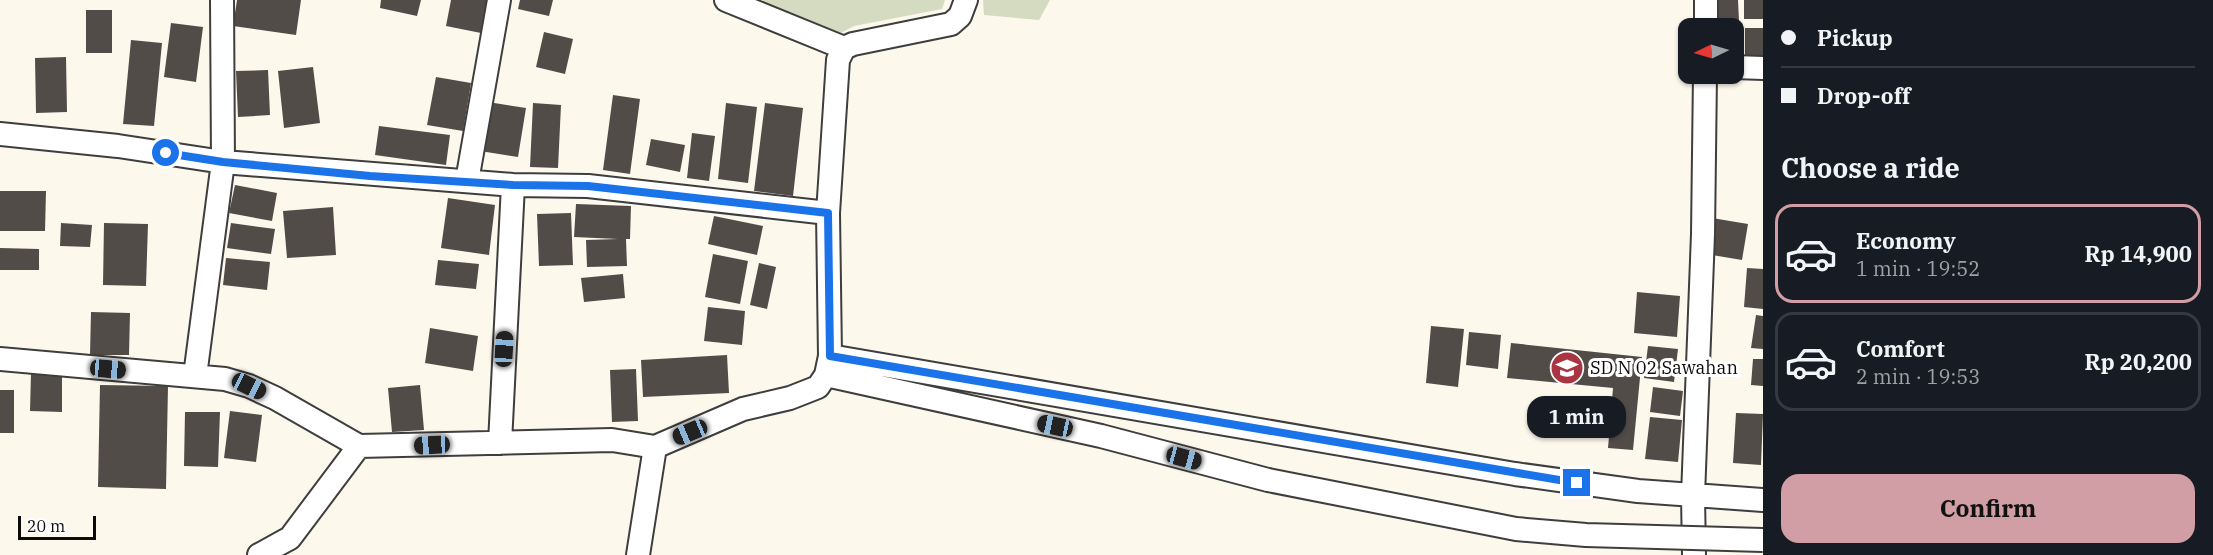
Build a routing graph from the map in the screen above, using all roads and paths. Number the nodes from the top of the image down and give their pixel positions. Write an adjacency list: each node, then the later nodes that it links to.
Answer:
1 (222, 0): 12 (street)
2 (499, 0): 13 (street)
3 (726, 0): 7 (street)
4 (966, 0): 7 (street)
5 (1706, 0): 6 (street)
6 (1706, 18)
7 (844, 48): 15 (street)
8 (1744, 67): 9 (street)
9 (1763, 68)
10 (1705, 84): 22 (street)
11 (0, 134): 12 (street)
12 (223, 162): 13 (street); 18 (street)
13 (467, 181): 14 (street)
14 (513, 185): 15 (street); 19 (street)
15 (828, 213): 17 (street)
16 (0, 359): 18 (street)
17 (828, 366): 21 (street); 22 (street); 24 (street, bridge)
18 (195, 376): 20 (street)
19 (500, 443): 20 (street); 21 (street)
20 (359, 446): 25 (street)
21 (655, 447): 26 (street)
22 (1693, 496): 23 (street); 27 (street)
23 (1763, 500)
24 (1763, 540)
25 (259, 555)
26 (638, 555)
27 (1694, 555)

